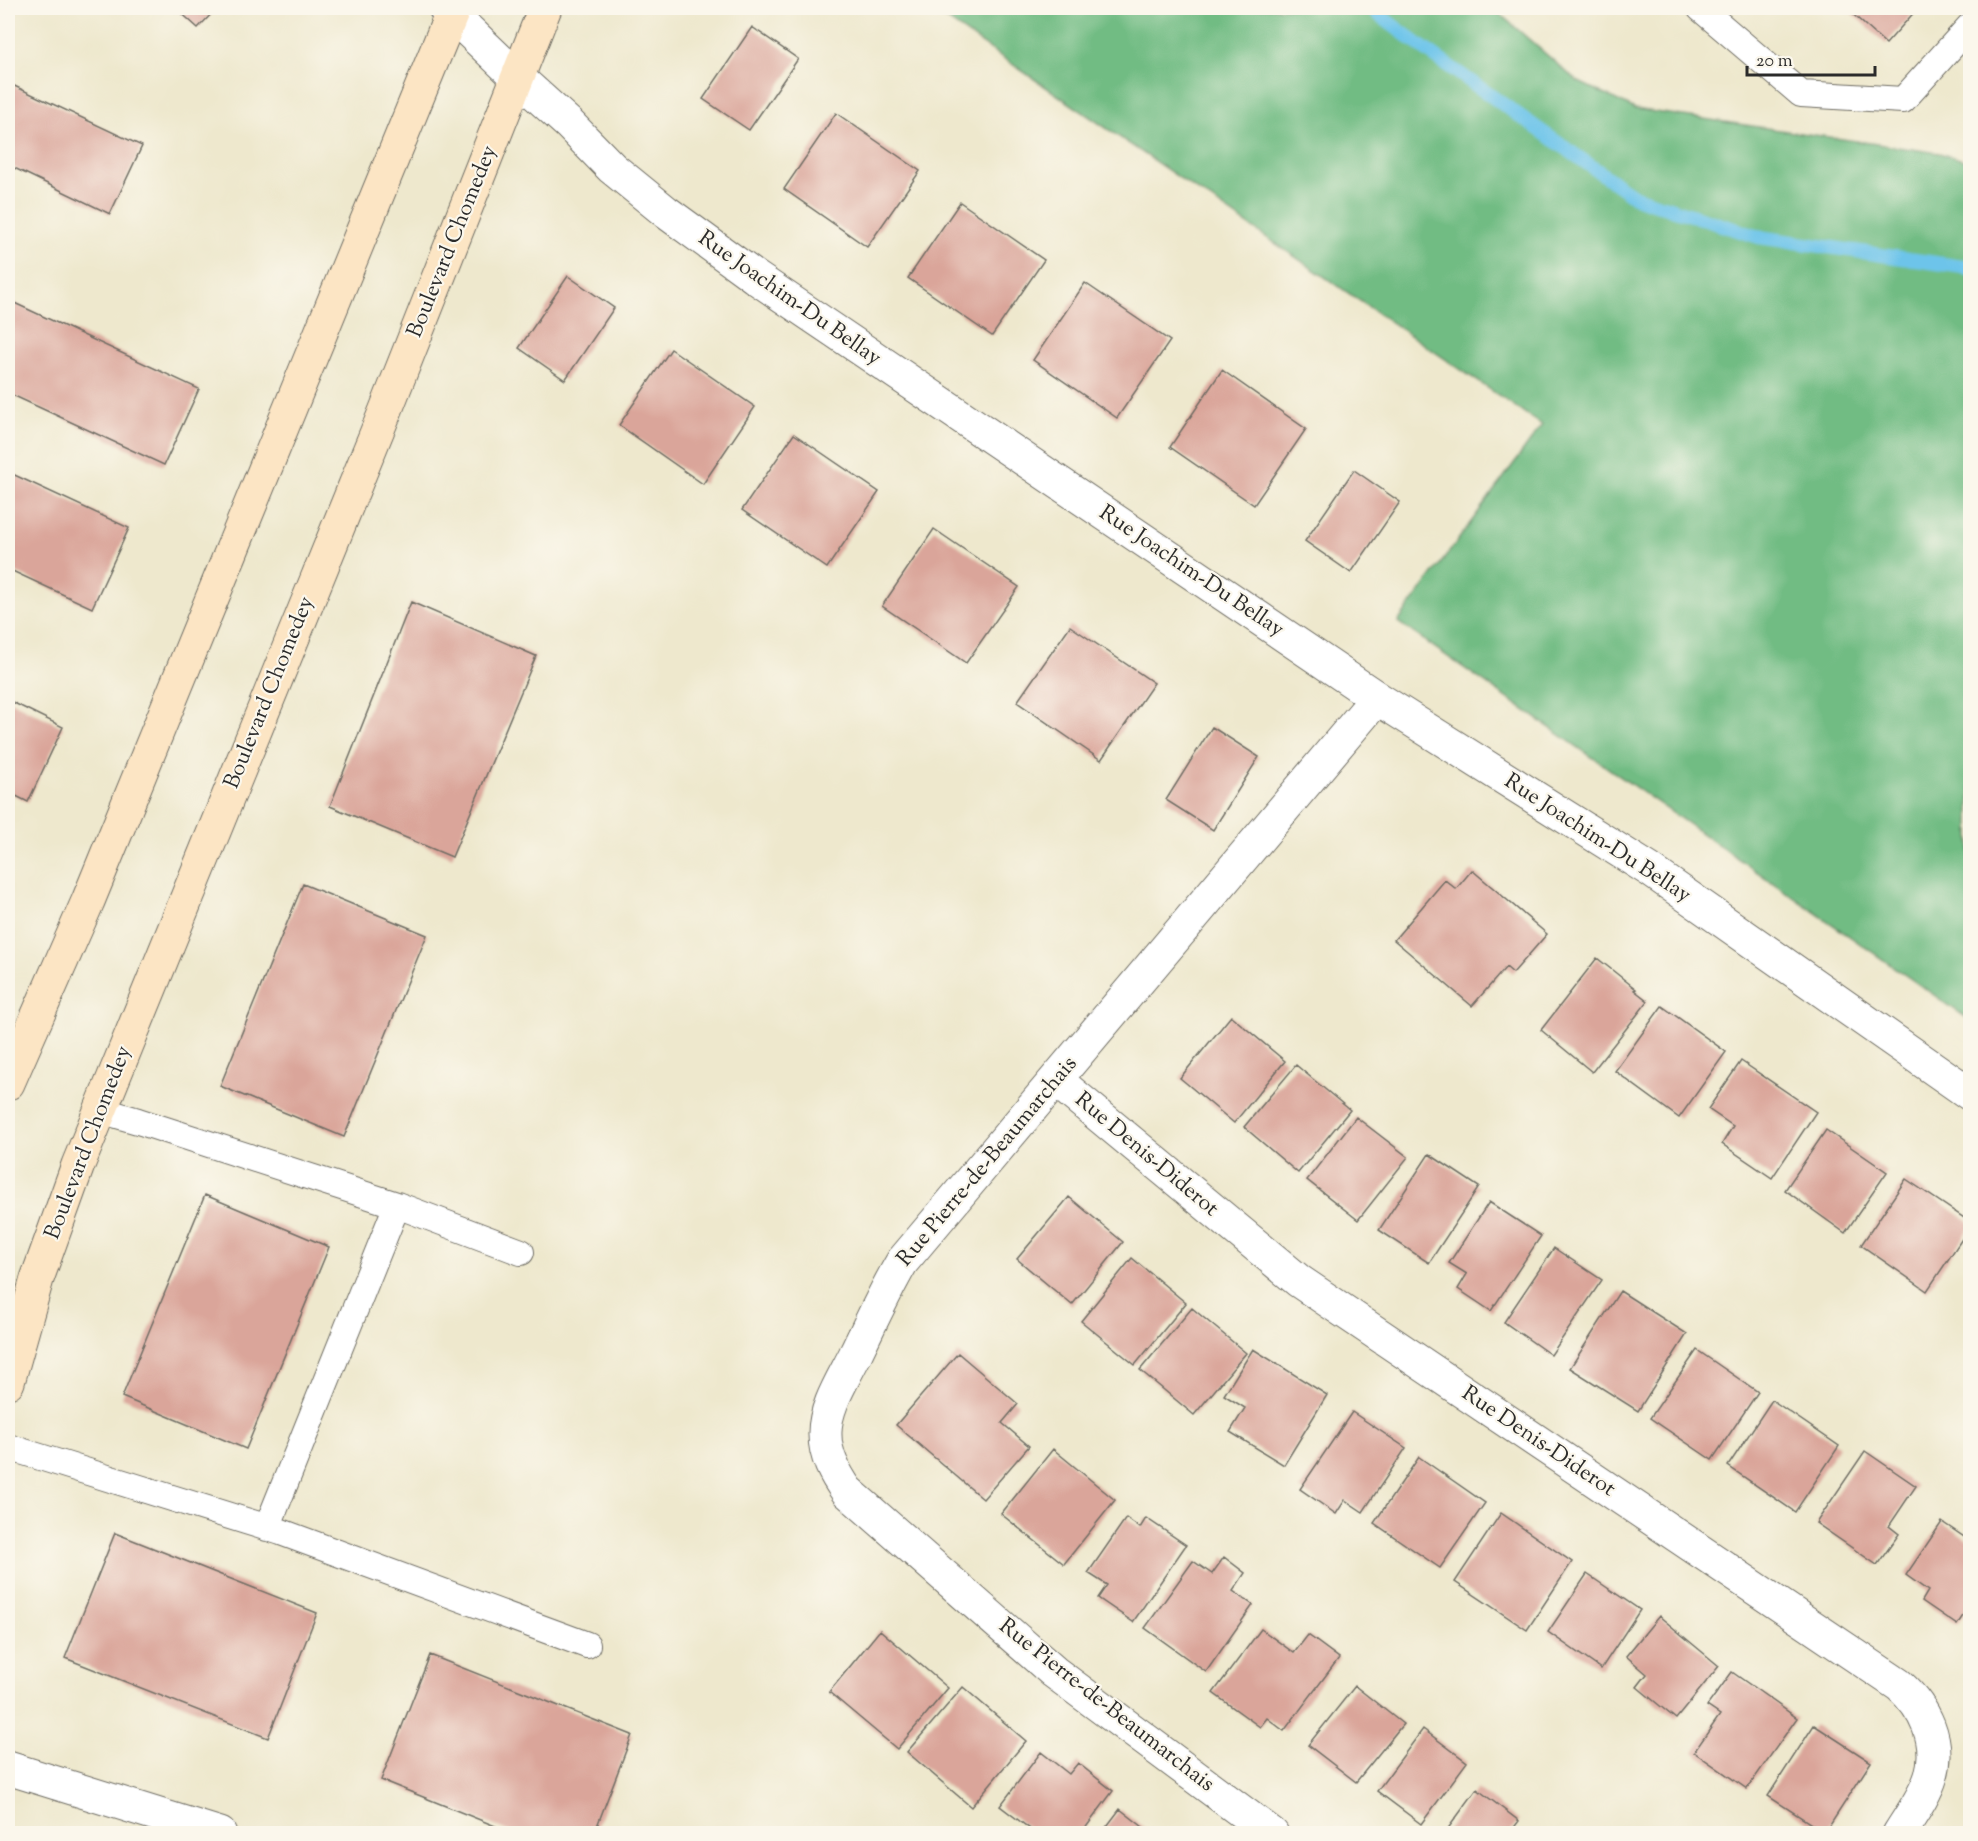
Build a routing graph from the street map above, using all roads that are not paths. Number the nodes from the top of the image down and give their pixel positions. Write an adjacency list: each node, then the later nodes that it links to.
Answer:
1 (545, 8): 5 (street, Boulevard Chomedey)
2 (1700, 8): 4 (lane)
3 (450, 10): 5 (street, Rue Joachim-Du Bellay); 8 (street)
4 (1971, 26)
5 (517, 77): 6 (street, Rue Joachim-Du Bellay); 10 (street, Boulevard Chomedey)
6 (1377, 698): 7 (street, Rue Pierre-de-Beaumarchais); 9 (street, Rue Joachim-Du Bellay)
7 (1056, 1080): 19 (street, Rue Pierre-de-Beaumarchais); 20 (street, Rue Denis-Diderot)
8 (8, 1083)
9 (1971, 1094)
10 (100, 1110): 11 (lane); 13 (street, Boulevard Chomedey)
11 (397, 1205): 12 (lane); 15 (lane)
12 (521, 1252)
13 (8, 1382)
14 (8, 1447): 15 (lane)
15 (267, 1528): 16 (lane)
16 (587, 1645)
17 (8, 1768): 18 (street)
18 (220, 1833)
19 (1272, 1833)
20 (1899, 1833)

